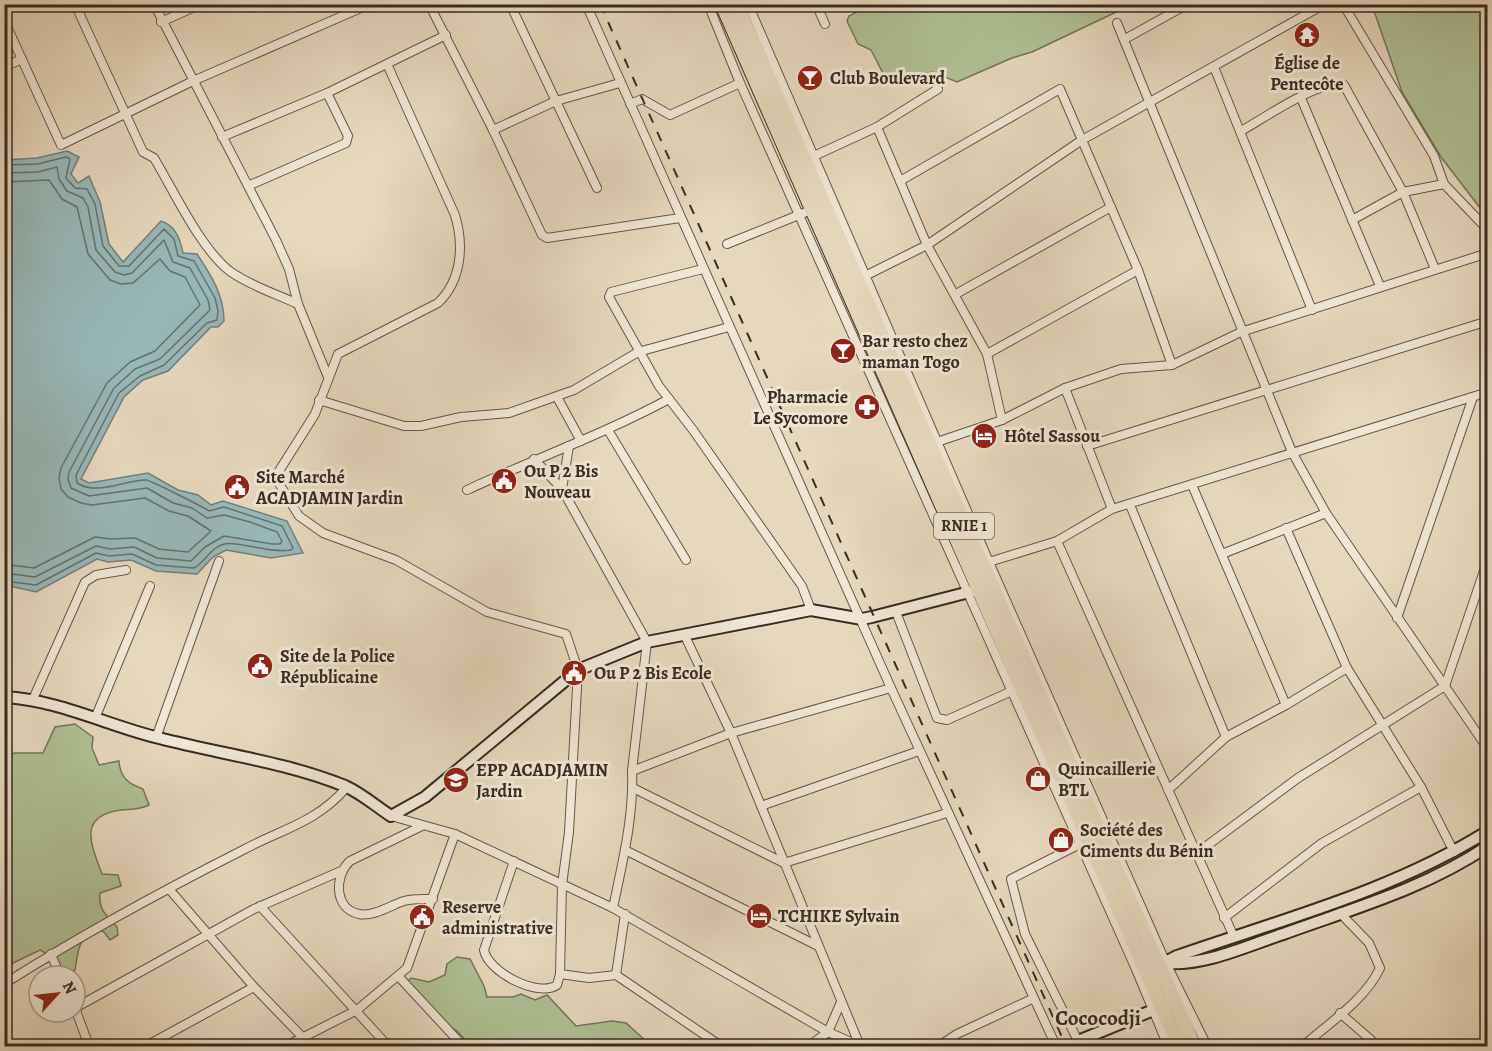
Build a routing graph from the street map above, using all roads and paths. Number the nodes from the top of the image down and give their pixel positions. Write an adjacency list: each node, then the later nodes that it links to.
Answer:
1 (75, 4): 35 (street)
2 (154, 4): 17 (street)
3 (201, 4): 17 (street)
4 (370, 4): 26 (street)
5 (429, 4): 20 (street)
6 (510, 4): 32 (street)
7 (586, 4): 27 (street)
8 (708, 4): 28 (street)
9 (722, 4): 48 (highway, RNIE 1)
10 (736, 4): 154 (highway, RNIE 1)
11 (748, 4): 41 (street)
12 (816, 4): 19 (street)
13 (1188, 4): 21 (street)
14 (1325, 4): 25 (street)
15 (1343, 4): 43 (street)
16 (4, 21): 22 (street)
17 (161, 22): 26 (street)
18 (1117, 23): 21 (street)
19 (825, 24)
20 (446, 35): 23 (street); 37 (street)
21 (1125, 39): 33 (street)
22 (22, 59): 24 (street); 35 (street)
23 (387, 64): 30 (street); 69 (street)
24 (4, 67)
25 (1214, 67): 33 (street); 38 (street)
26 (193, 81): 35 (street); 39 (street)
27 (620, 83): 32 (street); 34 (street)
28 (740, 83): 34 (street); 48 (street)
29 (938, 89): 36 (street)
30 (327, 93): 39 (street); 44 (street)
31 (1301, 98): 38 (street); 46 (street); 50 (street)
32 (556, 101): 37 (street); 45 (street)
33 (1152, 103): 40 (street); 65 (street)
34 (630, 104): 49 (street)
35 (125, 114): 61 (street)
36 (877, 127): 41 (street); 42 (street)
37 (493, 130): 49 (street)
38 (1242, 131): 62 (street)
39 (222, 137): 44 (street)
40 (1082, 140): 42 (street); 47 (street); 53 (street)
41 (814, 156): 58 (street)
42 (900, 181): 53 (street)
43 (1444, 184): 46 (street); 51 (street)
44 (248, 186): 61 (street)
45 (597, 188)
46 (1403, 192): 50 (street); 56 (street)
47 (1111, 207): 57 (street); 60 (street)
48 (805, 212): 52 (street); 100 (highway, RNIE 1)
49 (680, 218): 55 (street)
50 (1352, 220): 59 (street)
51 (1488, 230)
52 (727, 244)
53 (927, 245): 58 (street); 60 (street)
54 (1488, 253): 56 (street)
55 (703, 269): 64 (street); 66 (street)
56 (1435, 269): 59 (street)
57 (1138, 270): 67 (street); 68 (street)
58 (866, 276): 80 (street)
59 (1380, 286): 62 (street)
60 (956, 294): 67 (street)
61 (298, 304): 69 (street)
62 (1312, 310): 65 (street)
63 (1488, 321): 71 (street)
64 (729, 327): 66 (street); 104 (street)
65 (1241, 332): 68 (street); 71 (street)
66 (638, 352): 73 (street); 75 (street)
67 (987, 354): 77 (street)
68 (1172, 365): 70 (street)
69 (328, 377): 76 (street)
70 (1065, 388): 77 (street); 82 (street)
71 (1266, 390): 82 (street); 83 (street)
72 (1488, 392): 74 (street)
73 (558, 397): 76 (street); 79 (street)
74 (1473, 397): 83 (street); 103 (street)
75 (669, 399): 78 (street); 101 (street)
76 (319, 400): 108 (street)
77 (1002, 420): 80 (street)
78 (608, 430): 79 (street); 95 (street)
79 (581, 441): 81 (street)
80 (937, 442): 97 (street)
81 (569, 446): 84 (street); 86 (street)
82 (1087, 446): 89 (street)
83 (1292, 452): 85 (street); 90 (street)
84 (534, 459): 86 (street); 87 (street)
85 (1191, 485): 88 (street); 93 (street)
86 (562, 489): 106 (street)
87 (467, 490)
88 (1130, 505): 89 (street); 118 (street)
89 (1112, 509): 92 (street)
90 (1326, 513): 91 (street); 103 (street)
91 (1286, 528): 93 (street); 107 (street)
92 (1057, 541): 97 (street); 126 (street)
93 (1222, 554): 114 (street)
94 (1488, 559): 109 (street)
95 (686, 560)
96 (219, 561): 119 (street)
97 (989, 562): 154 (street)
98 (126, 570): 113 (street)
99 (150, 586): 115 (street)
100 (973, 591): 102 (street); 111 (street); 154 (highway, RNIE 1)
101 (811, 610): 104 (street); 105 (street)
102 (896, 612): 104 (street); 111 (street)
103 (1397, 618): 109 (street)
104 (862, 619): 110 (street)
105 (684, 634): 106 (street); 117 (street)
106 (647, 642): 108 (street); 122 (street)
107 (1347, 668): 114 (street); 116 (street)
108 (578, 670): 129 (street); 141 (street)
109 (1445, 686): 116 (street); 120 (street)
110 (891, 688): 117 (street); 121 (street)
111 (1012, 691): 133 (street)
112 (4, 697): 113 (street)
113 (33, 699): 115 (street)
114 (1286, 705): 118 (street)
115 (96, 716): 119 (street)
116 (1382, 725): 124 (street); 137 (street)
117 (731, 733): 122 (street); 127 (street)
118 (1226, 737): 126 (street)
119 (156, 738): 123 (street)
120 (1488, 749)
121 (919, 751): 127 (street); 128 (street)
122 (632, 771): 125 (street)
123 (347, 787): 129 (street); 142 (street)
124 (1421, 787): 136 (street); 148 (street)
125 (633, 788): 135 (street); 139 (street)
126 (1168, 790): 137 (street)
127 (761, 806): 139 (street)
128 (947, 813): 139 (street); 160 (street)
129 (391, 816): 130 (street)
130 (422, 826): 132 (street); 140 (street)
131 (1488, 831): 136 (street)
132 (455, 834): 138 (street); 143 (street)
133 (1078, 845): 154 (street); 169 (street)
134 (1488, 846): 146 (street)
135 (625, 850): 145 (street); 151 (street)
136 (1454, 852): 150 (street)
137 (1197, 853): 148 (street)
138 (514, 861): 141 (street); 155 (street)
139 (784, 863): 151 (street)
140 (341, 871): 143 (street); 144 (street)
141 (562, 885): 145 (street); 155 (street)
142 (169, 889): 149 (street); 152 (street)
143 (433, 899): 157 (street)
144 (260, 906): 149 (street); 164 (street)
145 (613, 908): 147 (street)
146 (1340, 913): 154 (street); 165 (street)
147 (625, 914): 156 (street); 167 (street)
148 (1224, 918): 150 (street)
149 (208, 936): 159 (street); 161 (street)
150 (1234, 937): 154 (street)
151 (818, 946): 162 (street)
152 (51, 954): 153 (street); 158 (street)
153 (55, 964)
154 (1152, 969): 163 (highway, RNIE 1); 163 (street); 185 (street)
155 (560, 974): 156 (street)
156 (616, 975): 176 (street)
157 (399, 977): 164 (street); 175 (street)
158 (4, 984)
159 (254, 987): 168 (street); 171 (street)
160 (1032, 999): 179 (street); 180 (street)
161 (87, 1002)
162 (841, 1002): 167 (street); 178 (street)
163 (1162, 1008): 169 (street); 182 (street); 183 (highway, RNIE 1); 184 (highway, RNIE 1)
164 (357, 1010): 168 (street); 174 (street)
165 (1340, 1013): 186 (street); 187 (street)
166 (81, 1024): 170 (street)
167 (828, 1032): 177 (street); 178 (street)
168 (303, 1037): 172 (street); 173 (street)
169 (1078, 1041): 181 (street)
170 (89, 1047)
171 (146, 1047)
172 (286, 1047)
173 (311, 1047)
174 (388, 1047)
175 (463, 1047)
176 (721, 1047)
177 (809, 1047)
178 (860, 1047)
179 (939, 1047)
180 (1056, 1047)
181 (1064, 1047)
182 (1168, 1047)
183 (1179, 1047)
184 (1194, 1047)
185 (1208, 1047)
186 (1302, 1047)
187 (1378, 1047)

